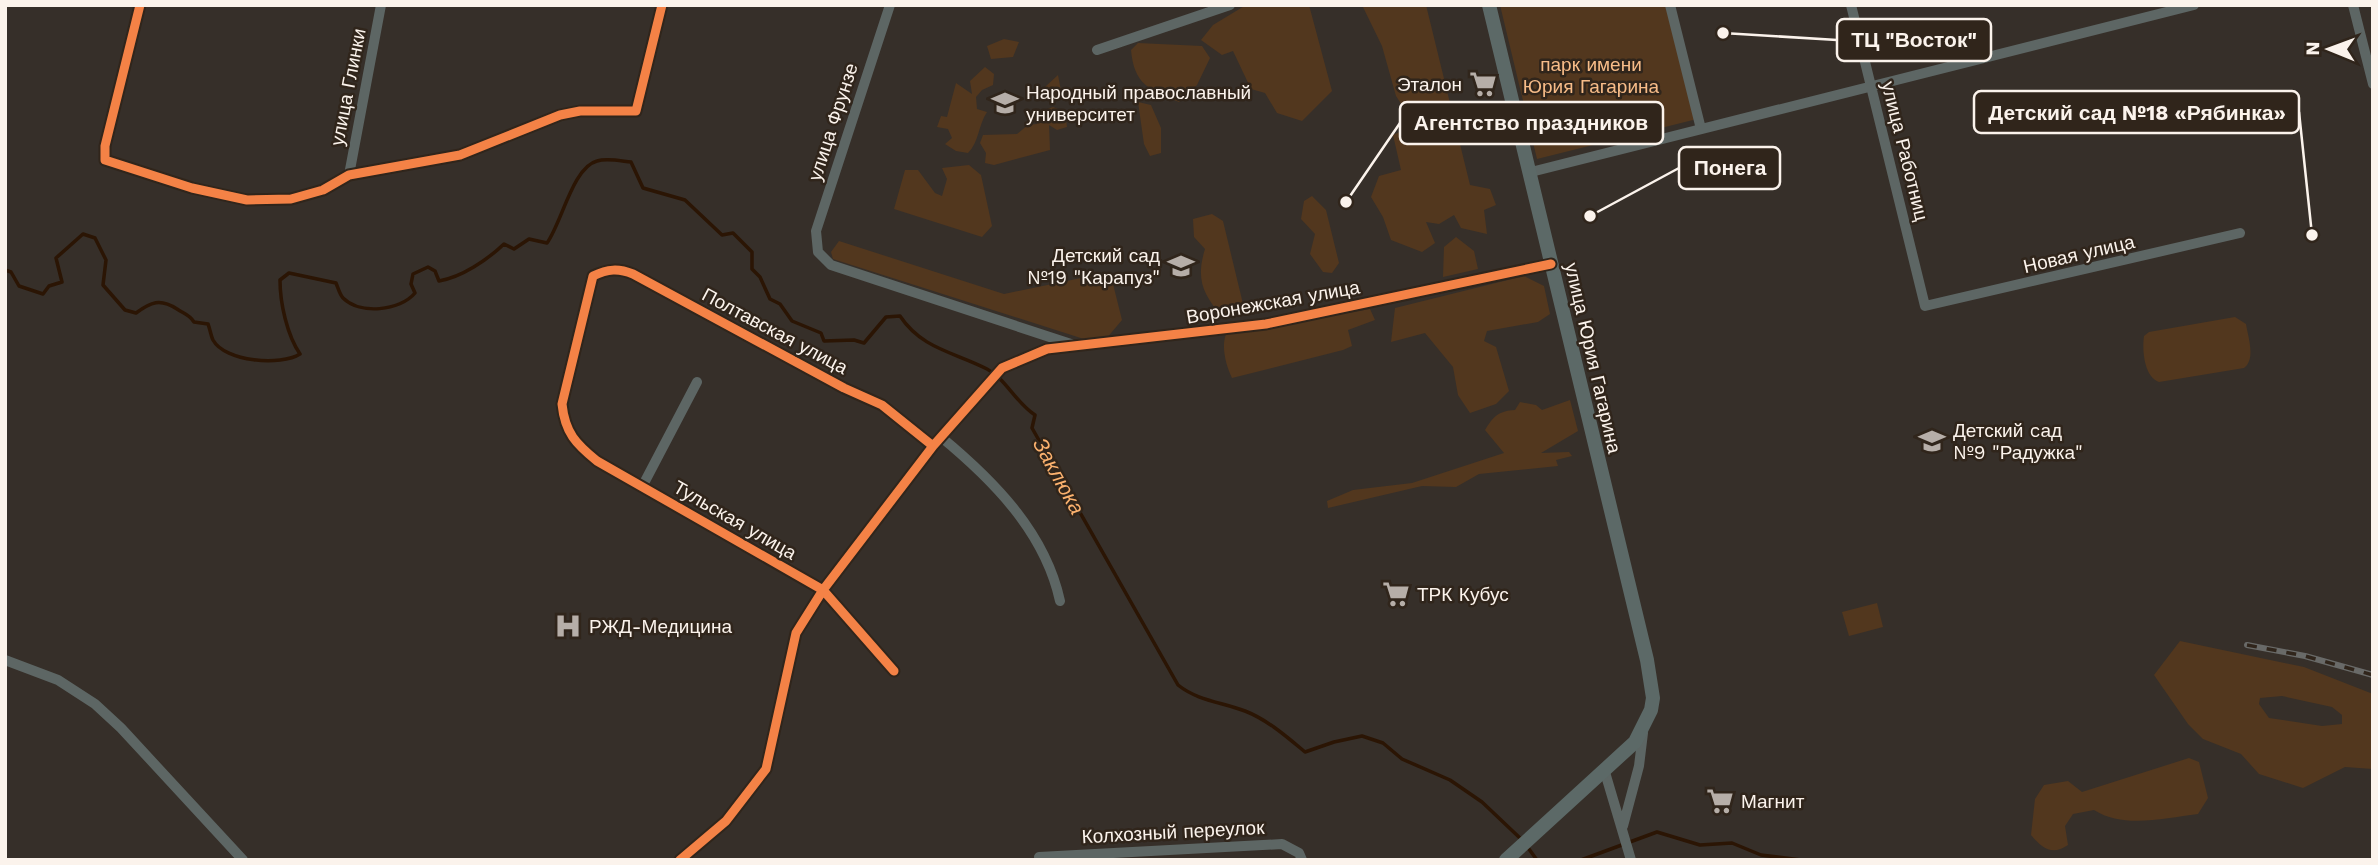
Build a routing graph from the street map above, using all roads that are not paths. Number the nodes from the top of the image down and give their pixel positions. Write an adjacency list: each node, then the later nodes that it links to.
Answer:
1 (140, 5): 16 (street)
2 (381, 5): 16 (street, улица Глинки)
3 (662, 5): 16 (street)
4 (890, 5): 18 (street, улица Фрунзе)
5 (1230, 5): 11 (street)
6 (1489, 5): 15 (main road, улица Юрия Гагарина)
7 (1670, 5): 14 (street)
8 (1850, 5): 13 (street, улица Работниц)
9 (2194, 5): 13 (street)
10 (2353, 5): 12 (street)
11 (1097, 50)
12 (2373, 85)
13 (1871, 87): 14 (street); 21 (street, улица Работниц)
14 (1701, 130): 15 (street)
15 (1531, 172): 19 (main road, улица Юрия Гагарина)
16 (349, 175)
17 (2240, 233): 21 (street, Новая улица)
18 (818, 252): 22 (street, Воронежская улица)
19 (1551, 264): 22 (street, Воронежская улица); 30 (main road, улица Юрия Гагарина)
20 (593, 276): 24 (street, Полтавская улица); 25 (street, Тульская улица)
21 (1925, 306)
22 (1077, 346): 24 (street, Воронежская улица)
23 (697, 382): 25 (street)
24 (937, 442): 26 (street); 27 (street, Полтавская улица)
25 (642, 487): 26 (street, Тульская улица)
26 (823, 590): 29 (street, Тульская улица); 33 (street)
27 (1059, 601)
28 (5, 660): 36 (street)
29 (894, 671)
30 (1646, 725): 31 (main road); 32 (street)
31 (1604, 769): 32 (street); 35 (main road)
32 (1623, 826): 38 (street)
33 (683, 857)
34 (1039, 857): 37 (street, Колхозный переулок)
35 (1507, 859)
36 (243, 860)
37 (1301, 860)
38 (1631, 860)

